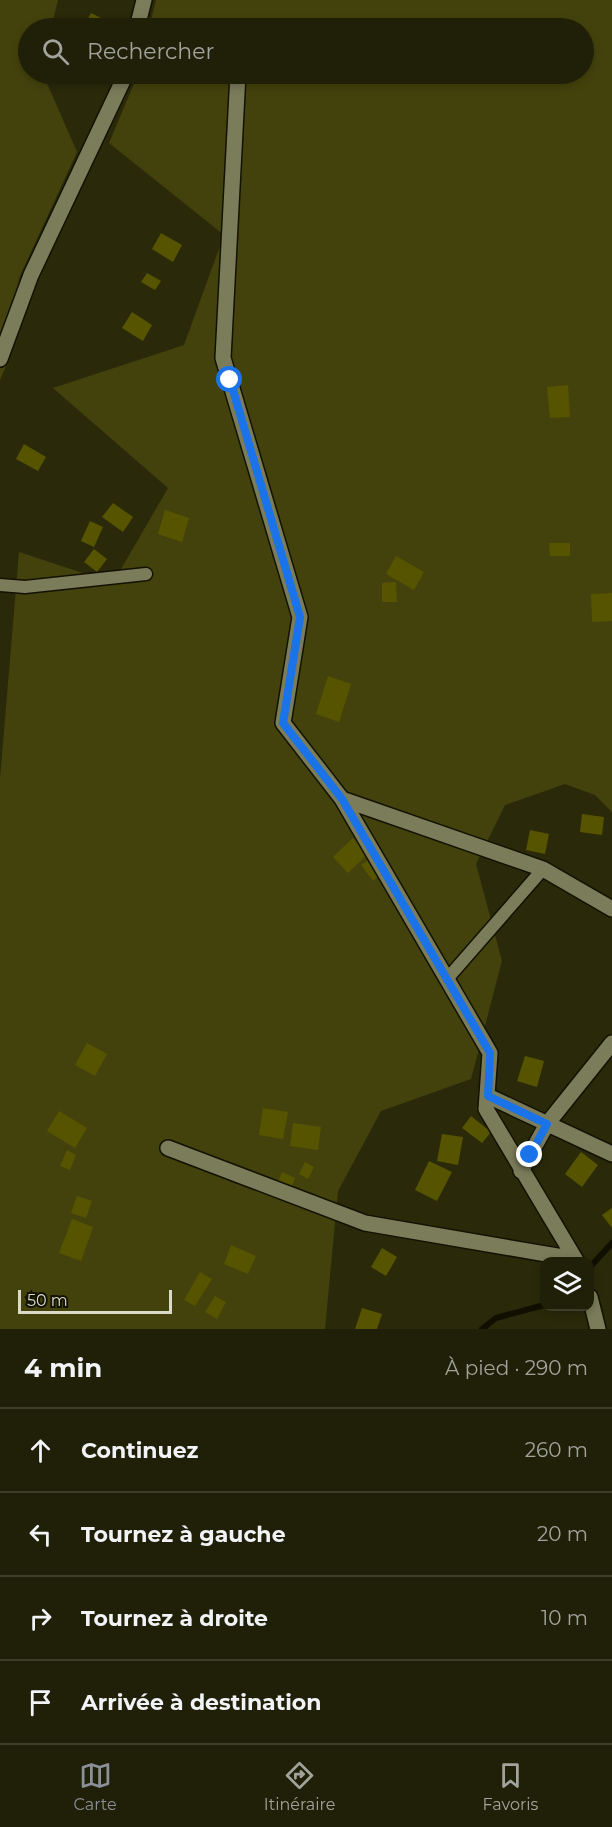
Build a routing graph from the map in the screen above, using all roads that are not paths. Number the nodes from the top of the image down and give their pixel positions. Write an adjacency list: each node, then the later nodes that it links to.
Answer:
1 (144, 0): 2 (street)
2 (140, 18)
3 (121, 84): 5 (street)
4 (237, 84): 8 (street)
5 (0, 359)
6 (146, 574): 7 (lane)
7 (0, 585)
8 (342, 799): 9 (street); 11 (street)
9 (543, 869): 10 (street); 11 (lane)
10 (612, 909)
11 (447, 979): 13 (street)
12 (612, 1043): 14 (street)
13 (488, 1096): 14 (street); 17 (street)
14 (547, 1124): 16 (street); 17 (street)
15 (168, 1148): 18 (street)
16 (612, 1155)
17 (521, 1171): 19 (street)
18 (559, 1257)
19 (574, 1257)
20 (594, 1311): 21 (street)
21 (598, 1329)

